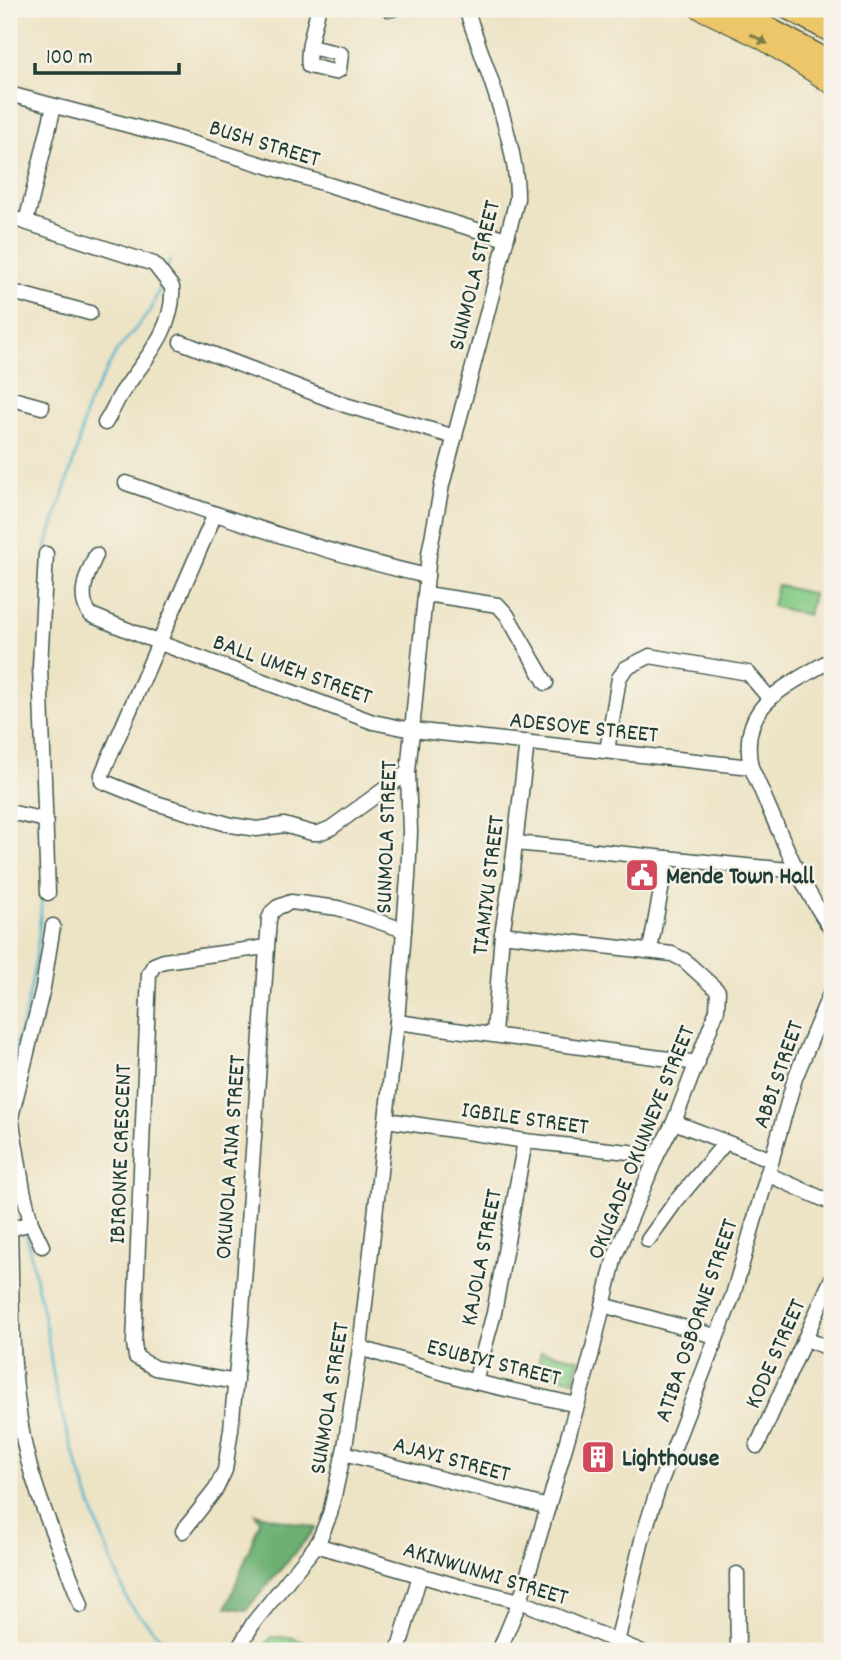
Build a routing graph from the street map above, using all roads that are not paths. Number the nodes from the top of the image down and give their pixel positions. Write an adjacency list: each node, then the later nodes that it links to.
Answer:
1 (318, 9): 7 (street)
2 (466, 9): 14 (street, SUNMOLA STREET)
3 (698, 9): 9 (main road, one-way to 9)
4 (733, 9): 8 (highway)
5 (789, 9): 6 (highway)
6 (832, 32)
7 (310, 47)
8 (832, 62)
9 (832, 85)
10 (9, 94): 11 (street, BUSH STREET)
11 (54, 106): 13 (street); 14 (street, BUSH STREET)
12 (9, 217): 13 (street)
13 (26, 222): 20 (street)
14 (506, 239): 21 (street, SUNMOLA STREET)
15 (9, 291): 16 (street)
16 (89, 313)
17 (181, 342): 21 (street)
18 (9, 398): 19 (street)
19 (42, 407)
20 (105, 424)
21 (455, 437): 26 (street, SUNMOLA STREET)
22 (126, 483): 23 (street)
23 (215, 514): 26 (street); 28 (street)
24 (46, 554): 38 (street)
25 (96, 555): 28 (street, BALL UMEH STREET)
26 (428, 576): 27 (street, SUNMOLA STREET)
27 (426, 594): 30 (street); 32 (street, SUNMOLA STREET)
28 (160, 643): 32 (street, BALL UMEH STREET); 36 (street)
29 (832, 659): 31 (street)
30 (546, 683)
31 (770, 699): 34 (street); 35 (street)
32 (412, 730): 33 (street, ADESOYE STREET); 36 (street, SUNMOLA STREET)
33 (527, 742): 34 (street, ADESOYE STREET); 39 (street, TIAMIYU STREET)
34 (607, 751): 35 (street, ADESOYE STREET)
35 (751, 767): 41 (street)
36 (408, 772): 44 (street, SUNMOLA STREET)
37 (9, 812): 38 (street)
38 (43, 820): 42 (street)
39 (516, 843): 40 (street); 46 (street, TIAMIYU STREET)
40 (667, 858): 41 (street); 48 (street)
41 (798, 872): 45 (street)
42 (48, 893)
43 (53, 926): 53 (street)
44 (404, 930): 47 (street, OKUNOLA AINA STREET); 50 (street, SUNMOLA STREET)
45 (832, 930)
46 (502, 934): 48 (street, OKUGADE OKUNNEYE STREET); 51 (street, TIAMIYU STREET)
47 (266, 947): 71 (street, OKUNOLA AINA STREET); 71 (street, IBIRONKE CRESCENT)
48 (650, 950): 52 (street, OKUGADE OKUNNEYE STREET)
49 (832, 989): 59 (street, ABBI STREET)
50 (397, 1022): 51 (street); 54 (street, SUNMOLA STREET)
51 (494, 1033): 52 (street)
52 (698, 1063): 55 (street, OKUGADE OKUNNEYE STREET)
53 (10, 1107): 61 (street)
54 (387, 1120): 56 (street, IGBILE STREET); 68 (street, SUNMOLA STREET)
55 (674, 1122): 57 (street); 58 (street, OKUGADE OKUNNEYE STREET)
56 (525, 1141): 58 (street, IGBILE STREET); 72 (street, KAJOLA STREET)
57 (725, 1143): 59 (street); 62 (street)
58 (657, 1155): 65 (street, OKUGADE OKUNNEYE STREET)
59 (769, 1167): 60 (street); 66 (street, ATIBA OSBORNE STREET)
60 (832, 1203)
61 (19, 1226): 63 (street); 70 (street)
62 (648, 1240)
63 (43, 1246)
64 (832, 1278): 67 (street, KODE STREET)
65 (603, 1305): 66 (street); 73 (street, OKUGADE OKUNNEYE STREET)
66 (715, 1336): 83 (street, ATIBA OSBORNE STREET)
67 (805, 1339): 69 (street); 74 (street, KODE STREET)
68 (360, 1348): 72 (street, ESUBIYI STREET); 75 (street, SUNMOLA STREET)
69 (832, 1349)
70 (12, 1375): 82 (street)
71 (236, 1381): 77 (street, OKUNOLA AINA STREET)
72 (475, 1382): 73 (street, ESUBIYI STREET)
73 (577, 1405): 76 (street, OKUGADE OKUNNEYE STREET)
74 (757, 1446)
75 (344, 1453): 76 (street, AJAYI STREET); 78 (street, SUNMOLA STREET)
76 (548, 1507): 81 (street, OKUGADE OKUNNEYE STREET)
77 (183, 1531)
78 (316, 1545): 80 (street, AKINWUNMI STREET); 84 (street, SUNMOLA STREET)
79 (737, 1574): 88 (street)
80 (420, 1575): 81 (street, AKINWUNMI STREET); 85 (street)
81 (520, 1601): 83 (street, AKINWUNMI STREET); 86 (street, OKUGADE OKUNNEYE STREET)
82 (81, 1605)
83 (617, 1642): 87 (street, AKINWUNMI STREET)
84 (237, 1651)
85 (398, 1651)
86 (499, 1651)
87 (640, 1651)
88 (738, 1651)

